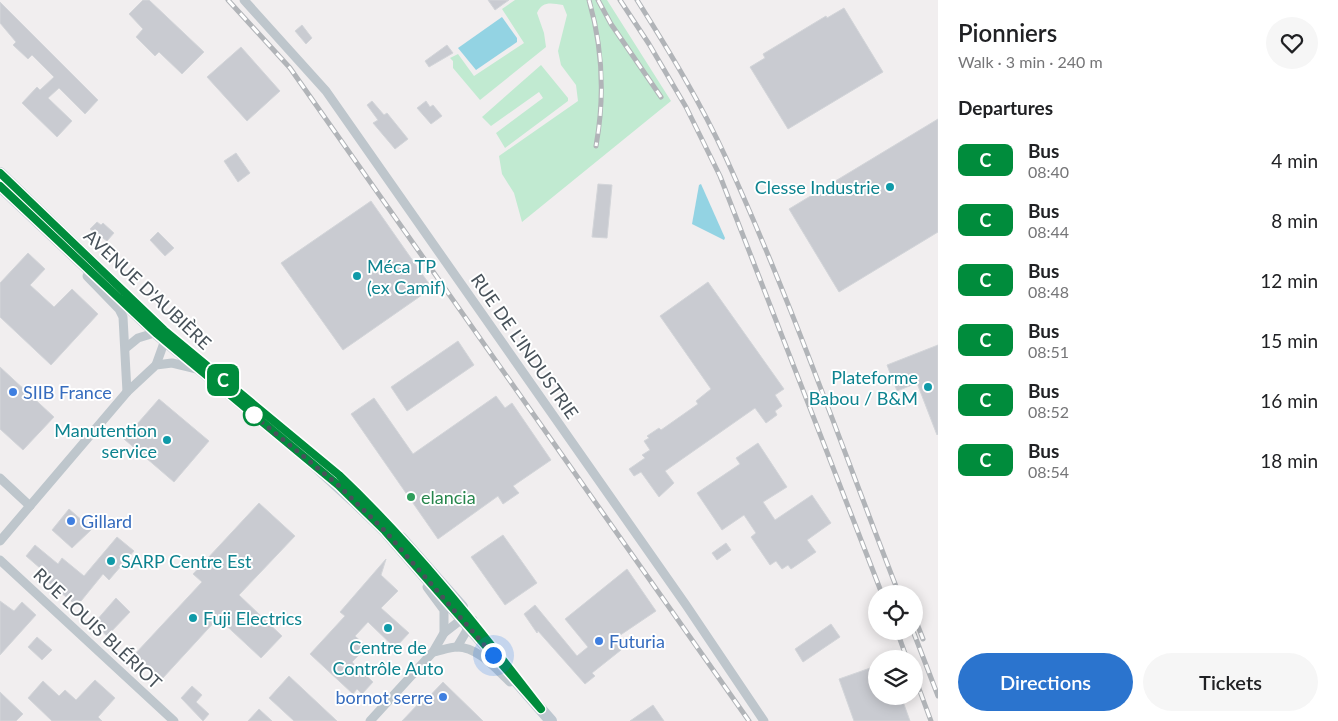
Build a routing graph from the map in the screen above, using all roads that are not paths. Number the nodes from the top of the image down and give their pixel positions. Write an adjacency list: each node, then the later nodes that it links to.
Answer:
1 (244, 0): 23 (street, RUE DE L'INDUSTRIE)
2 (0, 173): 5 (main road, AVENUE D'AUBIÈRE)
3 (0, 186): 4 (main road, AVENUE D'AUBIÈRE)
4 (66, 250): 5 (main road, AVENUE D'AUBIÈRE); 6 (street)
5 (162, 335): 6 (street); 7 (street); 8 (main road, AVENUE D'AUBIÈRE); 15 (main road, AVENUE D'AUBIÈRE)
6 (127, 347): 9 (street)
7 (156, 365): 8 (street); 9 (street)
8 (198, 369): 12 (main road, AVENUE D'AUBIÈRE)
9 (127, 392): 11 (street)
10 (0, 478): 11 (street)
11 (30, 506): 13 (street)
12 (385, 531): 15 (main road, AVENUE D'AUBIÈRE); 16 (street, AVENUE D'AUBIÈRE)
13 (0, 541)
14 (0, 560): 20 (street, RUE LOUIS BLÉRIOT)
15 (468, 622): 16 (street); 17 (street); 19 (main road, AVENUE D'AUBIÈRE)
16 (444, 633): 18 (street)
17 (457, 647): 18 (street); 19 (street, AVENUE D'AUBIÈRE)
18 (433, 652): 21 (street)
19 (541, 709): 22 (main road, AVENUE D'AUBIÈRE)
20 (174, 721)
21 (370, 721)
22 (551, 721)
23 (764, 721)

